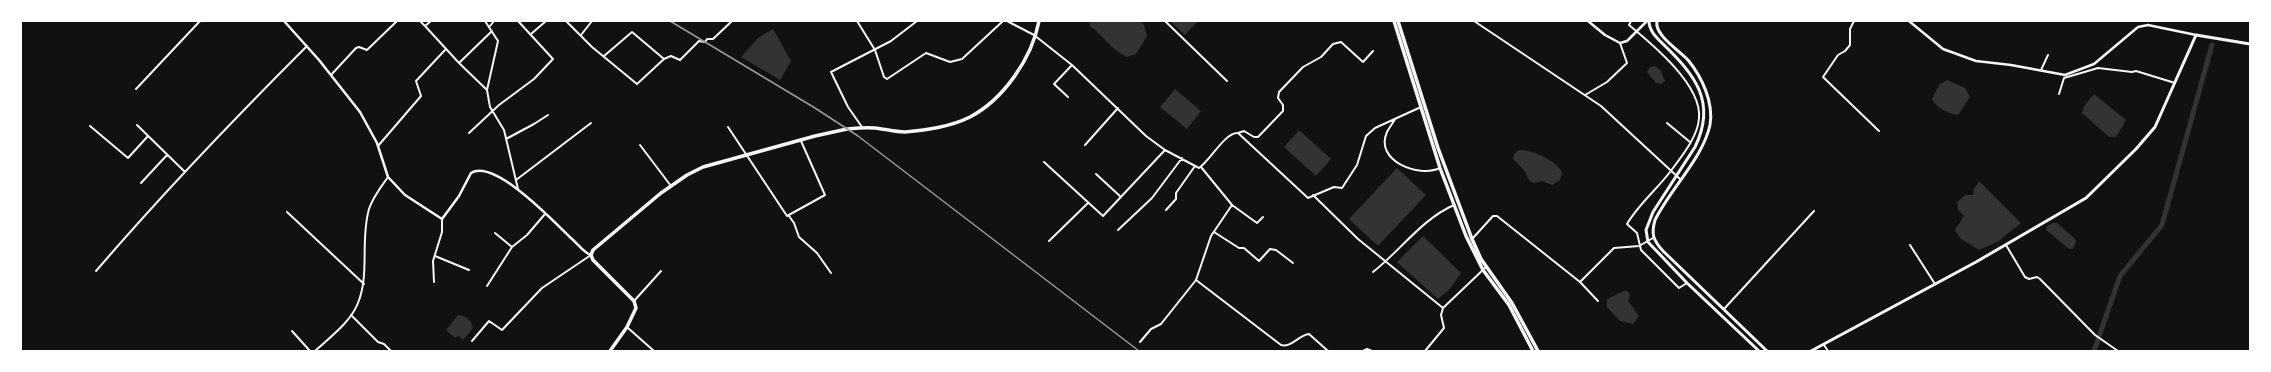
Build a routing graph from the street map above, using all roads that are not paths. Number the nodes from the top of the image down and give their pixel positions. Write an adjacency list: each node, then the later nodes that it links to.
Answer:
1 (200, 21): 51 (street)
2 (284, 21): 37 (street)
3 (397, 21): 47 (street)
4 (420, 21): 27 (street)
5 (430, 21): 27 (street)
6 (485, 21): 28 (street)
7 (494, 21): 28 (street)
8 (518, 21): 31 (street)
9 (546, 21): 31 (street)
10 (566, 21): 32 (street)
11 (592, 21): 32 (street)
12 (732, 21): 43 (street)
13 (857, 21): 39 (street)
14 (917, 21): 39 (street)
15 (1003, 21): 39 (street)
16 (1007, 21): 34 (street)
17 (1039, 21): 34 (main road)
18 (1165, 21): 49 (street)
19 (1474, 21): 54 (street)
20 (1588, 21): 35 (street)
21 (1631, 21): 30 (street)
22 (1648, 21): 30 (street); 88 (main road)
23 (1657, 21): 90 (main road)
24 (1854, 21): 67 (street)
25 (1909, 21): 46 (street)
26 (1397, 22): 56 (main road)
27 (425, 26): 38 (street)
28 (490, 26): 29 (street)
29 (492, 30): 44 (street); 52 (street)
30 (1637, 32): 35 (street); 73 (street)
31 (531, 34): 58 (street)
32 (581, 35): 42 (street)
33 (2196, 35): 36 (main road); 48 (street); 50 (main road)
34 (1034, 36): 45 (street); 66 (main road)
35 (1620, 42): 54 (street)
36 (2250, 44)
37 (307, 46): 47 (street); 86 (street)
38 (445, 50): 44 (street); 76 (street)
39 (875, 50): 66 (street)
40 (1373, 51): 68 (street)
41 (2048, 55): 46 (street)
42 (604, 56): 43 (street); 43 (street)
43 (664, 59)
44 (459, 63): 52 (street)
45 (1072, 65): 55 (street); 57 (street)
46 (2040, 71): 48 (street)
47 (331, 75): 76 (street)
48 (2064, 77): 50 (street); 53 (street)
49 (1227, 81)
50 (2175, 83): 115 (main road)
51 (136, 89)
52 (487, 90): 58 (street)
53 (2059, 94)
54 (1585, 95): 85 (street)
55 (1068, 97)
56 (1423, 107): 60 (street); 84 (main road); 111 (main road)
57 (1118, 108): 75 (street); 77 (street)
58 (493, 112): 69 (street); 71 (street)
59 (548, 115): 71 (street)
60 (1396, 118): 84 (street); 95 (street)
61 (591, 123): 91 (street)
62 (1667, 123): 73 (street)
63 (137, 125): 70 (street)
64 (90, 126): 70 (street)
65 (728, 127): 79 (street)
66 (862, 128): 72 (main road)
67 (1879, 131)
68 (1238, 132): 83 (street); 95 (street)
69 (469, 133)
70 (148, 136): 78 (street)
71 (506, 138): 91 (street)
72 (800, 140): 79 (main road); 104 (street)
73 (1690, 142): 85 (street)
74 (640, 145): 93 (street)
75 (1085, 145)
76 (378, 146): 89 (street)
77 (1165, 150): 80 (street); 96 (street)
78 (167, 155): 86 (street); 92 (street)
79 (745, 155): 93 (main road); 104 (street)
80 (1182, 158): 82 (street); 107 (street)
81 (1044, 162): 97 (street)
82 (1195, 166): 83 (street); 100 (street)
83 (1201, 167): 98 (street)
84 (1440, 168): 99 (main road)
85 (1670, 171): 88 (street); 117 (street)
86 (185, 172): 124 (street)
87 (1096, 174): 96 (street)
88 (1676, 176): 90 (street); 113 (main road)
89 (388, 177): 106 (street); 132 (street)
90 (1680, 179): 110 (main road)
91 (516, 180): 94 (street)
92 (141, 182)
93 (671, 186): 118 (main road)
94 (518, 189): 103 (street); 106 (street)
95 (1313, 195): 120 (street)
96 (1122, 197): 97 (street)
97 (1088, 203): 112 (street)
98 (1232, 205): 105 (street); 108 (street)
99 (1454, 205): 120 (street); 122 (main road)
100 (1166, 210)
101 (1814, 210): 140 (street)
102 (288, 212): 132 (street)
103 (545, 214): 116 (street); 118 (street)
104 (789, 216): 127 (street)
105 (1263, 217)
106 (442, 218): 119 (street)
107 (1118, 230)
108 (1214, 232): 121 (street); 128 (street)
109 (495, 233): 116 (street)
110 (1653, 238): 113 (street); 135 (main road)
111 (1472, 239): 122 (main road); 130 (street)
112 (1049, 241)
113 (1648, 242): 117 (street); 131 (main road)
114 (1910, 244): 133 (street)
115 (2006, 245): 133 (main road); 162 (street)
116 (512, 246): 134 (street)
117 (1639, 246): 130 (street); 131 (street)
118 (591, 255): 137 (main road); 144 (street)
119 (435, 256): 123 (street); 129 (street)
120 (1386, 262): 126 (street); 139 (street)
121 (1293, 263)
122 (1485, 268): 139 (street); 156 (main road); 157 (main road)
123 (469, 270)
124 (96, 271)
125 (661, 271): 137 (street)
126 (1372, 272)
127 (831, 273)
128 (1196, 280): 145 (street); 152 (street)
129 (434, 282)
130 (1580, 282): 138 (street)
131 (1687, 283): 136 (main road)
132 (364, 284): 141 (street)
133 (1935, 284): 146 (main road)
134 (487, 286)
135 (1705, 292): 136 (main road); 140 (main road)
136 (1700, 297): 158 (main road)
137 (634, 301): 142 (main road)
138 (1598, 301)
139 (1443, 308): 155 (street)
140 (1723, 310): 159 (main road)
141 (351, 315): 148 (street); 149 (street)
142 (627, 327): 150 (main road); 151 (street)
143 (292, 331): 147 (street)
144 (472, 341)
145 (1140, 342)
146 (1824, 345): 160 (main road); 161 (street)
147 (310, 351)
148 (315, 351)
149 (391, 351)
150 (610, 351)
151 (654, 351)
152 (1328, 351)
153 (1363, 351): 154 (street)
154 (1372, 351)
155 (1425, 351)
156 (1533, 351)
157 (1538, 351)
158 (1759, 351)
159 (1767, 351)
160 (1811, 351)
161 (1828, 351)
162 (2118, 351)

